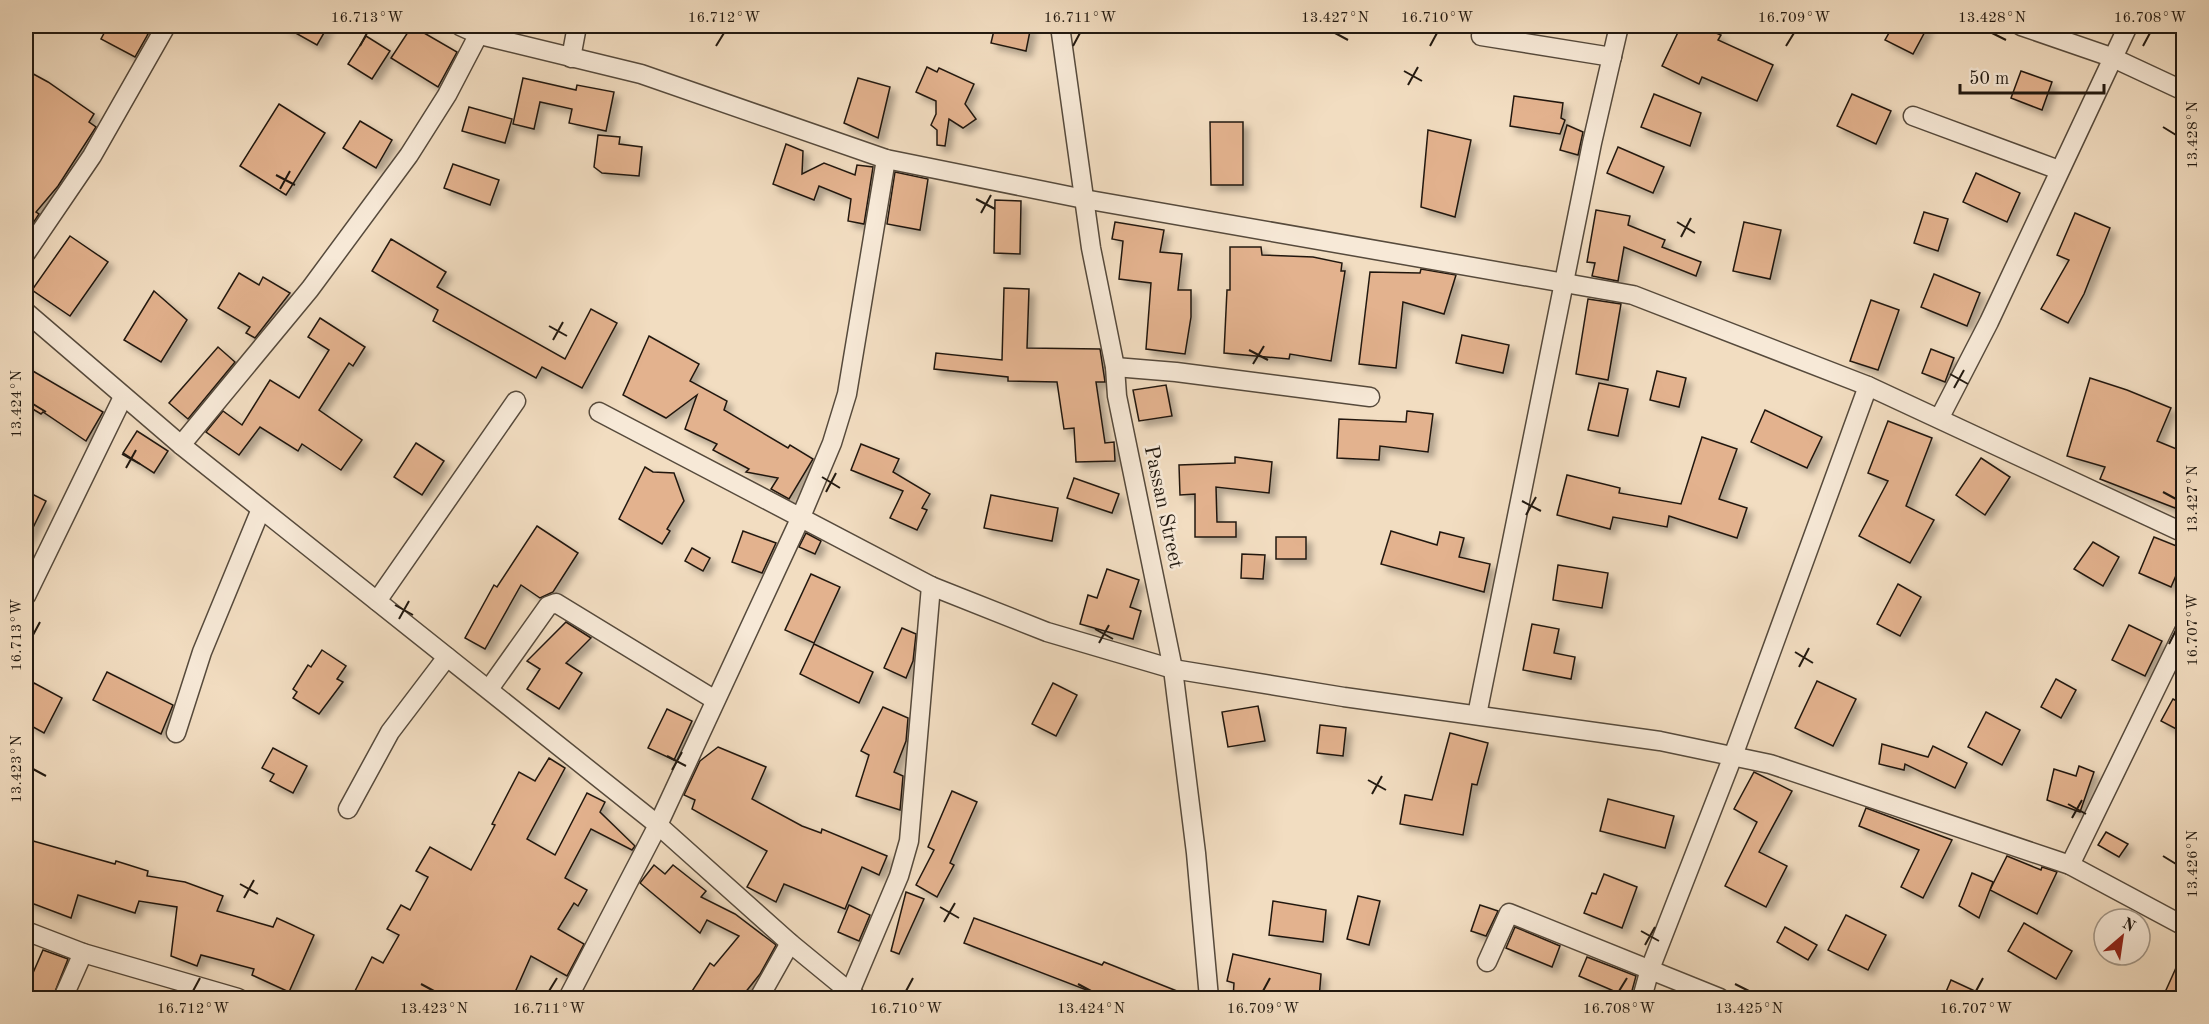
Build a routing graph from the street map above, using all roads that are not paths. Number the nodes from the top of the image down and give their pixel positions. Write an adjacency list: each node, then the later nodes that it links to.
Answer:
1 (166, 26): 18 (street)
2 (460, 26): 8 (street)
3 (577, 26): 12 (street)
4 (1060, 26): 17 (street, Passan Street)
5 (1619, 26): 10 (street)
6 (2021, 26): 11 (street)
7 (2128, 26): 11 (street)
8 (482, 30): 12 (street); 28 (street)
9 (1481, 36): 10 (street)
10 (1612, 57): 19 (street)
11 (2111, 57): 13 (street); 16 (street)
12 (571, 58): 15 (street)
13 (2184, 91)
14 (1913, 116): 16 (street)
15 (886, 159): 17 (street); 30 (street)
16 (2059, 170): 27 (street)
17 (1084, 199): 19 (street); 21 (street, Passan Street)
18 (26, 253)
19 (1565, 282): 22 (street); 40 (street)
20 (26, 312): 23 (street)
21 (1115, 368): 24 (street); 37 (street, Passan Street)
22 (1868, 386): 27 (street); 42 (street)
23 (123, 397): 28 (street); 33 (street)
24 (1370, 397)
25 (516, 400): 34 (street)
26 (599, 412): 30 (street)
27 (1940, 417): 31 (street)
28 (181, 445): 29 (street)
29 (261, 509): 34 (street); 41 (street)
30 (800, 519): 32 (street); 39 (street)
31 (2184, 533)
32 (931, 586): 37 (street); 52 (street)
33 (26, 596)
34 (377, 601): 36 (street)
35 (2184, 631): 45 (street)
36 (447, 657): 38 (street); 43 (street)
37 (1173, 669): 40 (street); 57 (street, Passan Street)
38 (489, 689): 39 (street); 44 (street)
39 (715, 700): 44 (street)
40 (1477, 715): 42 (street)
41 (176, 733)
42 (1733, 756): 45 (street); 51 (street)
43 (348, 809)
44 (658, 825): 48 (street); 55 (street)
45 (2070, 866): 46 (street)
46 (2184, 926)
47 (26, 931): 49 (street)
48 (790, 943): 52 (street); 56 (street)
49 (83, 953): 53 (street); 54 (street)
50 (1486, 962): 51 (street)
51 (1650, 969): 58 (street); 59 (street)
52 (853, 995)
53 (63, 999)
54 (238, 999)
55 (568, 999)
56 (759, 999)
57 (1209, 999)
58 (1642, 999)
59 (1720, 999)

